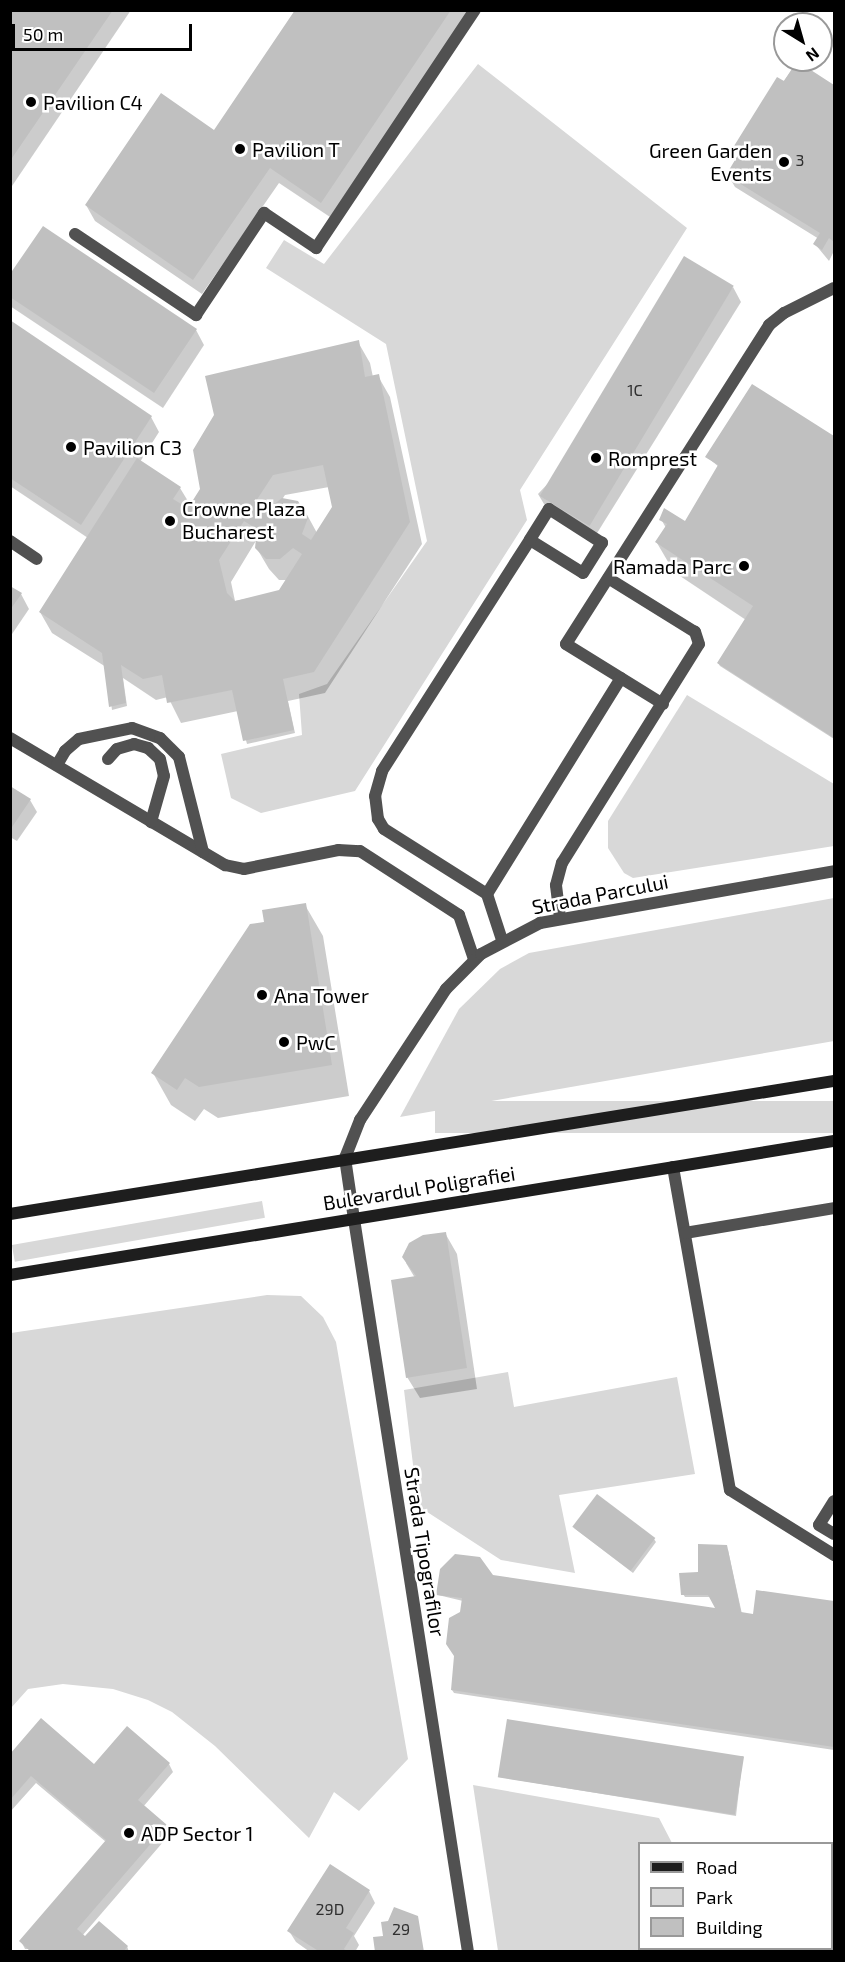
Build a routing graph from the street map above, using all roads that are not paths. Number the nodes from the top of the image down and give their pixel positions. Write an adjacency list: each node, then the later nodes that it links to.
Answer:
1 (475, 10): 2 (street)
2 (75, 234)
3 (834, 288): 7 (street)
4 (530, 540): 4 (street); 16 (street)
5 (10, 541): 6 (street)
6 (37, 559)
7 (608, 578): 8 (street); 9 (street)
8 (621, 678): 9 (street); 16 (street)
9 (663, 704): 17 (street)
10 (10, 738): 12 (street)
11 (108, 759): 13 (street)
12 (57, 765): 13 (street); 14 (street)
13 (151, 822): 14 (street)
14 (203, 852): 19 (street)
15 (834, 872): 17 (street, Strada Parcului)
16 (487, 894): 18 (street)
17 (560, 918): 18 (street, Strada Parcului)
18 (502, 940): 19 (street, Strada Parcului)
19 (474, 959): 22 (street, Strada Parcului)
20 (834, 1081): 22 (main road, Bulevardul Poligrafiei)
21 (834, 1142): 23 (main road, Bulevardul Poligrafiei)
22 (345, 1158): 25 (main road, Bulevardul Poligrafiei); 26 (street, Strada Tipografilor)
23 (673, 1167): 26 (main road, Bulevardul Poligrafiei); 27 (street)
24 (834, 1208): 27 (street)
25 (10, 1214)
26 (354, 1219): 28 (main road, Bulevardul Poligrafiei); 32 (street, Strada Tipografilor)
27 (685, 1233): 31 (street)
28 (10, 1275)
29 (834, 1501): 30 (street)
30 (834, 1534)
31 (834, 1555)
32 (468, 1952)

